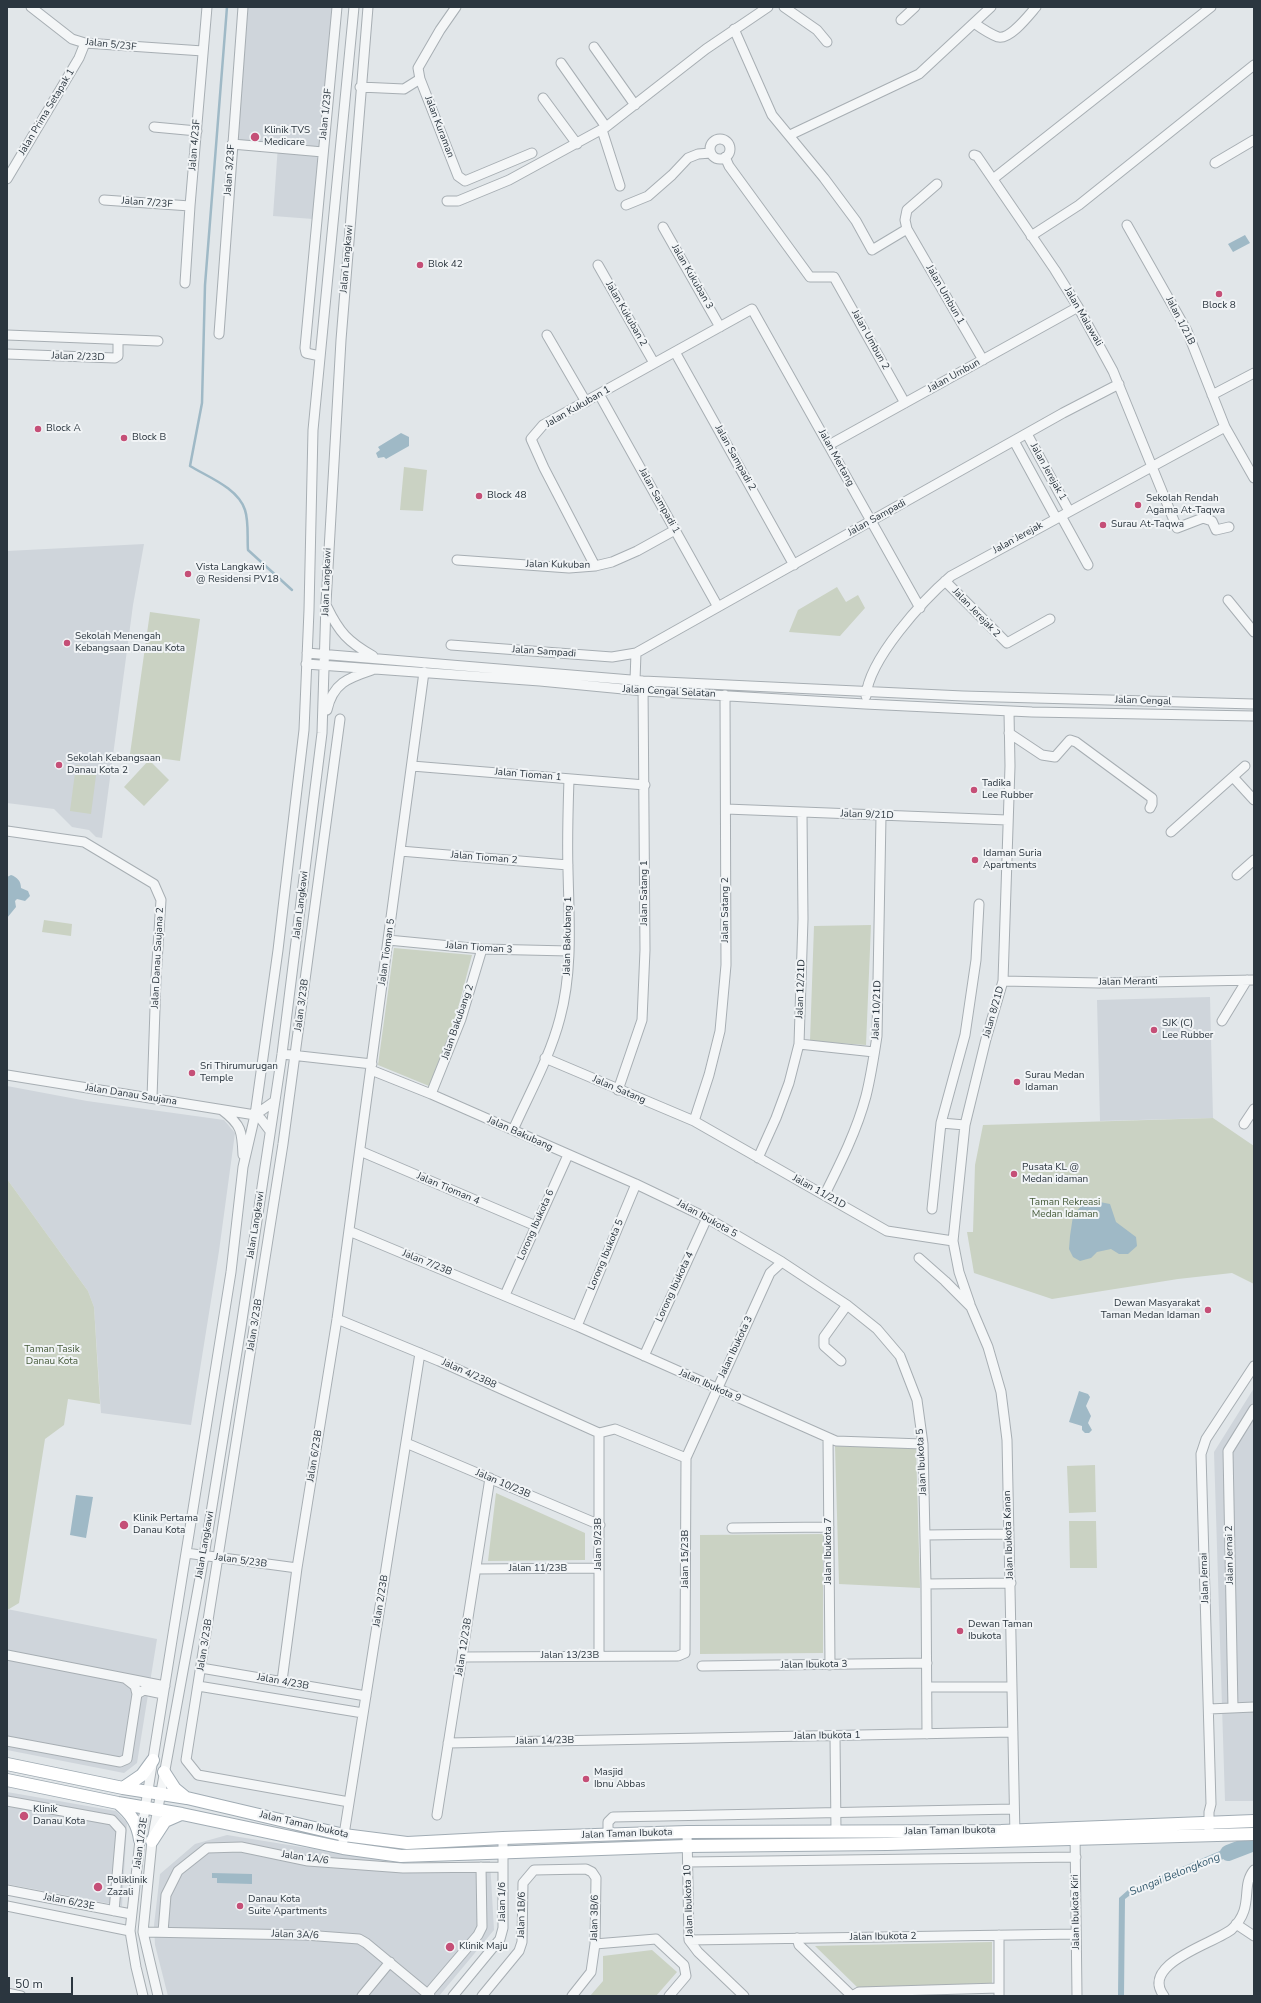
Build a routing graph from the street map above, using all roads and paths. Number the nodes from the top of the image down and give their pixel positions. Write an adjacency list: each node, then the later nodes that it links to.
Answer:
1 (31, 7): 18 (street, Jalan 5/23F)
2 (207, 7): 20 (street, Jalan 4/23F)
3 (243, 7): 32 (street, Jalan 3/23F)
4 (337, 7): 34 (street, Jalan 1/23F)
5 (354, 7): 51 (street, Jalan Langkawi)
6 (368, 7): 24 (street, Jalan Langkawi)
7 (456, 7): 23 (street)
8 (768, 7): 16 (street)
9 (784, 7): 17 (street)
10 (916, 7): 14 (street)
11 (991, 7): 15 (street)
12 (1036, 7): 15 (street)
13 (1211, 7): 42 (street)
14 (902, 20)
15 (974, 23): 30 (street)
16 (734, 29): 26 (street); 30 (street)
17 (827, 42)
18 (85, 44): 20 (street, Jalan 5/23F); 41 (street, Jalan Prima Setapak 1)
19 (594, 47): 26 (street)
20 (203, 51): 29 (street, Jalan 4/23F)
21 (561, 63): 28 (street)
22 (1254, 65): 55 (street)
23 (420, 78): 24 (street); 40 (street, Jalan Kuraman)
24 (360, 87): 94 (street, Jalan Langkawi)
25 (543, 98): 33 (street)
26 (635, 105): 28 (street)
27 (154, 128): 29 (street)
28 (604, 128): 33 (street); 45 (street)
29 (197, 131): 49 (street, Jalan 4/23F)
30 (790, 136): 54 (street)
31 (1254, 140): 39 (street)
32 (232, 144): 34 (street); 61 (street, Jalan 3/23F)
33 (577, 144): 43 (street)
34 (323, 152): 50 (street, Jalan 1/23F)
35 (532, 152): 40 (street, Jalan Kuraman)
36 (711, 153): 38 (street); 38 (street); 48 (street)
37 (974, 155): 42 (street, Jalan Malawali)
38 (725, 157): 76 (street, Jalan Umbun 2)
39 (1215, 163)
40 (502, 166): 43 (street)
41 (7, 179)
42 (993, 179): 55 (street, Jalan Malawali)
43 (509, 180): 47 (street)
44 (937, 184): 54 (street)
45 (620, 186)
46 (104, 200): 49 (street, Jalan 7/23F)
47 (447, 201)
48 (626, 205)
49 (190, 206): 57 (street, Jalan 4/23F)
50 (316, 221): 51 (street); 68 (street, Jalan 1/23F)
51 (334, 223): 68 (street, Jalan Langkawi)
52 (1127, 225): 74 (street, Jalan 1/21B)
53 (663, 227): 60 (street, Jalan Kukuban 3)
54 (907, 230): 69 (street, Jalan Umbun 1)
55 (1031, 236): 58 (street, Jalan Malawali)
56 (598, 265): 70 (street, Jalan Kukuban 2)
57 (185, 283)
58 (1078, 307): 69 (street, Jalan Umbun); 72 (street, Jalan Malawali)
59 (752, 309): 60 (street, Jalan Kukuban 1); 80 (street, Jalan Mertang)
60 (720, 327): 66 (street, Jalan Kukuban 1)
61 (219, 334)
62 (547, 335): 75 (street)
63 (7, 336): 64 (street, Jalan 2/23D)
64 (118, 340): 65 (street); 67 (street, Jalan 2/23D)
65 (158, 341)
66 (675, 352): 70 (street, Jalan Kukuban 1); 89 (street, Jalan Sampadi 2)
67 (7, 354)
68 (320, 356): 100 (street, Jalan Langkawi)
69 (983, 360): 76 (street, Jalan Umbun)
70 (654, 363): 73 (street, Jalan Kukuban 1)
71 (1254, 373): 74 (street)
72 (1119, 384): 78 (street, Jalan Sampadi); 81 (street, Jalan Malawali)
73 (599, 394): 75 (street, Jalan Kukuban 1); 87 (street, Jalan Sampadi 1)
74 (1212, 395): 77 (street, Jalan 1/21B)
75 (586, 402): 91 (street, Jalan Kukuban 1)
76 (905, 403): 80 (street, Jalan Umbun)
77 (1224, 424): 81 (street, Jalan Jerejak); 82 (street, Jalan 1/21B)
78 (1027, 434): 79 (street, Jalan Sampadi); 83 (street, Jalan Jerejak 1)
79 (1014, 441): 84 (street, Jalan Jerejak 1); 85 (street, Jalan Sampadi)
80 (829, 445): 85 (street, Jalan Mertang)
81 (1152, 466): 83 (street, Jalan Jerejak); 86 (street, Jalan Malawali)
82 (1254, 478)
83 (1069, 511): 84 (street, Jalan Jerejak)
84 (1058, 517): 90 (street, Jalan Jerejak 1); 92 (street, Jalan Jerejak)
85 (871, 522): 89 (street, Jalan Sampadi); 96 (street, Jalan Mertang)
86 (1229, 527)
87 (675, 530): 91 (street, Jalan Kukuban); 95 (street, Jalan Sampadi 1)
88 (456, 560): 91 (street, Jalan Kukuban)
89 (794, 564): 95 (street, Jalan Sampadi)
90 (1088, 565)
91 (595, 566)
92 (945, 581): 96 (street, Jalan Jerejak); 97 (street, Jalan Jerejak 2)
93 (1228, 600): 98 (street)
94 (326, 603): 102 (street, Jalan Langkawi); 103 (street)
95 (718, 607): 101 (street, Jalan Sampadi)
96 (920, 608): 110 (street, Jalan Jerejak)
97 (1050, 619)
98 (1254, 632)
99 (451, 645): 101 (street, Jalan Sampadi)
100 (307, 653): 102 (street, Jalan Cengal Selatan); 104 (street, Jalan Langkawi)
101 (636, 653): 108 (street)
102 (325, 654): 103 (street, Jalan Cengal Selatan); 105 (street, Jalan Langkawi)
103 (376, 658): 108 (street, Jalan Cengal Selatan)
104 (306, 664): 105 (street, Jalan Cengal Selatan); 158 (street, Jalan Langkawi)
105 (324, 665): 106 (street, Jalan Cengal Selatan); 119 (street, Jalan Langkawi)
106 (375, 669): 107 (street, Jalan Cengal Selatan); 119 (street)
107 (424, 672): 109 (street, Jalan Cengal Selatan); 121 (street, Jalan Tioman 5)
108 (639, 680): 109 (street, Jalan Satang 1); 110 (street, Jalan Cengal Selatan)
109 (644, 691): 111 (street, Jalan Cengal Selatan); 125 (street, Jalan Satang 1)
110 (866, 692): 112 (street, Jalan Cengal Selatan); 113 (street, Jalan Jerejak)
111 (725, 695): 113 (street, Jalan Cengal Selatan); 128 (street, Jalan Satang 2)
112 (1032, 698): 114 (street, Jalan Cengal)
113 (865, 704): 115 (street, Jalan Cengal Selatan)
114 (1254, 704)
115 (1009, 712): 116 (street, Jalan Cengal Selatan); 120 (street, Jalan 8/21D)
116 (1032, 712): 117 (street, Jalan Cengal)
117 (1254, 716)
118 (340, 719): 148 (street, Jalan 3/23B)
119 (322, 733): 147 (street, Jalan Langkawi)
120 (1009, 733): 127 (street); 131 (street, Jalan 8/21D)
121 (412, 766): 124 (street, Jalan Tioman 1); 134 (street, Jalan Tioman 5)
122 (1245, 766): 123 (street)
123 (1233, 776): 126 (street); 133 (street)
124 (569, 779): 125 (street, Jalan Tioman 1); 136 (street, Jalan Bakubang 1)
125 (645, 785): 152 (street, Jalan Satang 1)
126 (1254, 800)
127 (1150, 808)
128 (726, 810): 129 (street, Jalan 9/21D); 159 (street, Jalan Satang 2)
129 (802, 813): 130 (street, Jalan 9/21D); 145 (street, Jalan 12/21D)
130 (881, 816): 131 (street, Jalan 9/21D); 146 (street, Jalan 10/21D)
131 (1008, 820): 143 (street, Jalan 8/21D)
132 (7, 831): 154 (street, Jalan Danau Saujana 2)
133 (1171, 832)
134 (400, 851): 136 (street, Jalan Tioman 2); 139 (street, Jalan Tioman 5)
135 (1254, 860): 137 (street)
136 (568, 865): 141 (street, Jalan Bakubang 1)
137 (1237, 875)
138 (979, 904): 161 (street)
139 (388, 940): 140 (street, Jalan Tioman 3); 150 (street, Jalan Tioman 5)
140 (482, 949): 141 (street, Jalan Tioman 3); 153 (street, Jalan Bakubang 2)
141 (569, 951): 149 (street, Jalan Bakubang 1)
142 (1250, 980): 143 (street, Jalan Meranti); 144 (street)
143 (1003, 981): 162 (street, Jalan 8/21D)
144 (1222, 1021)
145 (799, 1044): 146 (street); 167 (street, Jalan 12/21D)
146 (874, 1052): 170 (street, Jalan 10/21D)
147 (282, 1054): 148 (street, Jalan Bakubang); 155 (street, Jalan Langkawi)
148 (295, 1056): 150 (street, Jalan Bakubang); 203 (street, Jalan 3/23B)
149 (546, 1058): 152 (street, Jalan Satang); 163 (street, Jalan Bakubang 1)
150 (372, 1067): 153 (street, Jalan Bakubang); 165 (street, Jalan Tioman 5)
151 (7, 1075): 154 (street, Jalan Danau Saujana)
152 (618, 1090): 159 (street, Jalan Satang)
153 (431, 1094): 163 (street, Jalan Bakubang)
154 (152, 1098): 156 (street, Jalan Danau Saujana)
155 (275, 1100): 158 (street); 164 (street, Jalan Langkawi)
156 (221, 1109): 158 (street, Jalan Danau Saujana); 168 (street)
157 (1254, 1109): 160 (street)
158 (255, 1115): 164 (street); 168 (street, Jalan Langkawi)
159 (694, 1121): 167 (street, Jalan 11/21D)
160 (1244, 1124)
161 (941, 1125): 162 (street); 172 (street)
162 (965, 1127): 176 (street, Jalan 8/21D)
163 (513, 1130): 166 (street, Jalan Bakubang)
164 (270, 1131): 202 (street, Jalan Langkawi)
165 (360, 1151): 174 (street, Jalan Tioman 4); 175 (street, Jalan Tioman 5)
166 (568, 1155): 169 (street, Jalan Bakubang); 174 (street, Lorong Ibukota 6)
167 (758, 1158): 170 (street, Jalan 11/21D)
168 (243, 1167): 201 (street, Jalan Langkawi)
169 (636, 1184): 171 (street, Jalan Bakubang); 183 (street, Lorong Ibukota 5)
170 (826, 1194): 176 (street, Jalan 11/21D)
171 (669, 1198): 173 (street, Jalan Ibukota 5)
172 (932, 1210)
173 (707, 1218): 178 (street, Jalan Ibukota 5); 185 (street, Lorong Ibukota 4)
174 (536, 1226): 179 (street, Lorong Ibukota 6)
175 (349, 1231): 179 (street, Jalan 7/23B); 182 (street, Jalan 6/23B)
176 (952, 1241): 181 (street, Jalan 8/21D)
177 (919, 1258): 181 (street, Jalan Ibukota Kanan)
178 (782, 1262): 180 (street, Jalan Ibukota 5); 188 (street, Jalan Ibukota 3)
179 (505, 1295): 183 (street, Jalan Ibukota 9)
180 (847, 1305): 186 (street); 193 (street, Jalan Ibukota 5)
181 (971, 1308): 199 (street, Jalan Ibukota Kanan)
182 (337, 1319): 184 (street, Jalan 4/23B8); 204 (street, Jalan 6/23B)
183 (576, 1326): 185 (street, Jalan Ibukota 9)
184 (420, 1353): 190 (street, Jalan 4/23B8); 192 (street, Jalan 2/23B)
185 (644, 1356): 188 (street, Jalan Ibukota 9)
186 (841, 1361)
187 (1254, 1366): 227 (street, Jalan Jernai)
188 (717, 1388): 191 (street, Jalan Ibukota 9); 194 (street, Jalan Ibukota 3)
189 (1254, 1409): 226 (street, Jalan Jernai 2)
190 (600, 1433): 194 (street); 196 (street, Jalan 9/23B)
191 (828, 1438): 193 (street, Jalan Ibukota 9); 197 (street, Jalan Ibukota 7)
192 (406, 1442): 195 (street, Jalan 10/23B); 224 (street, Jalan 2/23B)
193 (923, 1444): 200 (street, Jalan Ibukota 5)
194 (686, 1458): 211 (street, Jalan 15/23B)
195 (490, 1478): 196 (street, Jalan 10/23B); 206 (street, Jalan 12/23B)
196 (600, 1525): 205 (street, Jalan 9/23B)
197 (829, 1527): 198 (street); 214 (street, Jalan Ibukota 7)
198 (732, 1528)
199 (1009, 1534): 200 (street); 207 (street, Jalan Ibukota Kanan)
200 (925, 1535): 208 (street, Jalan Ibukota 5)
201 (186, 1553): 202 (street, Jalan 5/23B); 222 (street, Jalan Langkawi)
202 (204, 1556): 203 (street, Jalan 5/23B); 237 (street, Jalan Langkawi)
203 (218, 1558): 204 (street, Jalan 5/23B); 216 (street, Jalan 3/23B)
204 (297, 1568): 218 (street, Jalan 6/23B)
205 (599, 1568): 206 (street, Jalan 11/23B); 210 (street, Jalan 9/23B)
206 (476, 1569): 212 (street, Jalan 12/23B)
207 (1011, 1583): 208 (street); 221 (street, Jalan Ibukota Kanan)
208 (926, 1584): 213 (street, Jalan Ibukota 5)
209 (7, 1655): 217 (street)
210 (599, 1656): 211 (street, Jalan 13/23B); 212 (street, Jalan 13/23B)
211 (678, 1656)
212 (462, 1657): 234 (street, Jalan 12/23B)
213 (927, 1663): 214 (street, Jalan Ibukota 3); 220 (street, Jalan Ibukota 5)
214 (830, 1665): 215 (street, Jalan Ibukota 3)
215 (702, 1666)
216 (201, 1668): 218 (street, Jalan 4/23B); 219 (street, Jalan 3/23B)
217 (126, 1679): 222 (street); 223 (street)
218 (282, 1681): 224 (street, Jalan 4/23B)
219 (198, 1686): 228 (street, Jalan 4/23B); 244 (street, Jalan 3/23B)
220 (928, 1687): 221 (street); 230 (street, Jalan Ibukota 5)
221 (1012, 1687): 229 (street, Jalan Ibukota Kanan)
222 (164, 1690): 223 (street); 235 (street, Jalan Langkawi)
223 (137, 1694): 233 (street)
224 (366, 1696): 228 (street, Jalan 2/23B)
225 (1254, 1707): 226 (street)
226 (1233, 1708): 227 (street)
227 (1209, 1709): 253 (street, Jalan Jernai)
228 (363, 1713): 244 (street, Jalan 2/23B)
229 (1013, 1732): 230 (street, Jalan Ibukota 1); 248 (street, Jalan Ibukota Kanan)
230 (927, 1734): 231 (street, Jalan Ibukota 1)
231 (835, 1736): 232 (street, Jalan Ibukota 1); 249 (street)
232 (642, 1739): 234 (street, Jalan 14/23B)
233 (7, 1741)
234 (448, 1743): 251 (street, Jalan 12/23B)
235 (153, 1760): 239 (main road); 240 (street, Jalan Langkawi)
236 (7, 1764): 239 (main road, Jalan Taman Ibukota)
237 (164, 1772): 241 (street, Jalan Langkawi); 242 (main road)
238 (7, 1780): 245 (main road, Jalan Taman Ibukota)
239 (123, 1788): 240 (main road, Jalan Taman Ibukota)
240 (148, 1792): 241 (main road, Jalan Taman Ibukota); 246 (street, Jalan 1/23E)
241 (160, 1794): 242 (main road, Jalan Taman Ibukota); 247 (street, Jalan 1/23E)
242 (187, 1798): 258 (main road, Jalan Taman Ibukota)
243 (7, 1801): 277 (street)
244 (349, 1802): 258 (street, Jalan 2/23B)
245 (118, 1803): 246 (main road, Jalan Taman Ibukota); 263 (main road)
246 (145, 1808): 247 (main road, Jalan Taman Ibukota); 263 (street, Jalan 1/23E)
247 (157, 1810): 250 (main road, Jalan Taman Ibukota); 263 (street, Jalan 1/23E)
248 (1014, 1810): 249 (street); 260 (street, Jalan Ibukota Kanan)
249 (836, 1813): 255 (street); 259 (street)
250 (182, 1814): 263 (main road); 266 (main road, Jalan Taman Ibukota)
251 (437, 1815)
252 (1254, 1821): 253 (main road, Jalan Taman Ibukota)
253 (1212, 1823): 256 (main road, Jalan Taman Ibukota); 261 (street, Jalan Jernai)
254 (687, 1832): 255 (main road, Jalan Taman Ibukota); 259 (main road, Jalan Taman Ibukota); 265 (street, Jalan Ibukota 10)
255 (836, 1832): 260 (main road, Jalan Taman Ibukota)
256 (1075, 1833): 260 (main road, Jalan Taman Ibukota); 261 (main road, Jalan Taman Ibukota); 268 (street, Jalan Ibukota Kiri)
257 (1249, 1834): 261 (main road, Jalan Taman Ibukota)
258 (344, 1835): 262 (main road, Jalan Taman Ibukota); 266 (street, Jalan 2/23B)
259 (608, 1835): 262 (main road, Jalan Taman Ibukota)
260 (1015, 1835): 264 (main road, Jalan Taman Ibukota)
261 (1212, 1835)
262 (503, 1838): 267 (street, Jalan 1/6)
263 (146, 1840): 278 (street, Jalan 1/23E); 281 (street, Jalan 1/23E)
264 (886, 1844): 265 (main road, Jalan Taman Ibukota); 269 (street)
265 (687, 1846): 267 (main road, Jalan Taman Ibukota); 270 (street, Jalan Ibukota 10)
266 (343, 1848): 267 (main road, Jalan Taman Ibukota)
267 (503, 1851): 272 (street, Jalan 1/6)
268 (1076, 1857): 269 (street); 283 (street, Jalan Ibukota Kiri)
269 (888, 1860): 270 (street)
270 (688, 1862): 287 (street, Jalan Ibukota 10)
271 (481, 1867): 272 (street, Jalan 1A/6); 282 (street, Jalan 1A/6); 292 (street)
272 (503, 1867): 297 (street, Jalan 1/6)
273 (555, 1869): 288 (street, Jalan 3B/6); 298 (street, Jalan 1B/6)
274 (1254, 1870): 279 (street)
275 (7, 1890): 277 (street, Jalan 6/23E)
276 (7, 1906): 280 (street, Jalan 6/23E)
277 (114, 1911): 278 (street, Jalan 6/23E)
278 (131, 1914): 280 (street, Jalan 1/23E)
279 (1236, 1924): 285 (street); 304 (street)
280 (130, 1931): 294 (street, Jalan 1/23E)
281 (144, 1932): 282 (street, Jalan 3A/6); 295 (street, Jalan 1/23E)
282 (163, 1932): 289 (street, Jalan 3A/6)
283 (1076, 1934): 284 (street, Jalan Ibukota 2); 303 (street, Jalan Ibukota Kiri)
284 (999, 1935): 286 (street, Jalan Ibukota 2); 290 (street)
285 (1254, 1936)
286 (797, 1938): 287 (street, Jalan Ibukota 2); 302 (street)
287 (689, 1940): 301 (street, Jalan Ibukota 10)
288 (595, 1944): 299 (street, Jalan 3B/6); 300 (street)
289 (390, 1962): 292 (street, Jalan 3A/6); 296 (street)
290 (999, 1992): 302 (street)
291 (7, 1993): 293 (street)
292 (428, 1995)
293 (21, 1996)
294 (143, 1996)
295 (158, 1996)
296 (362, 1996)
297 (453, 1996)
298 (482, 1996)
299 (572, 1996)
300 (669, 1996)
301 (744, 1996)
302 (852, 1996)
303 (1077, 1996)
304 (1164, 1996)

